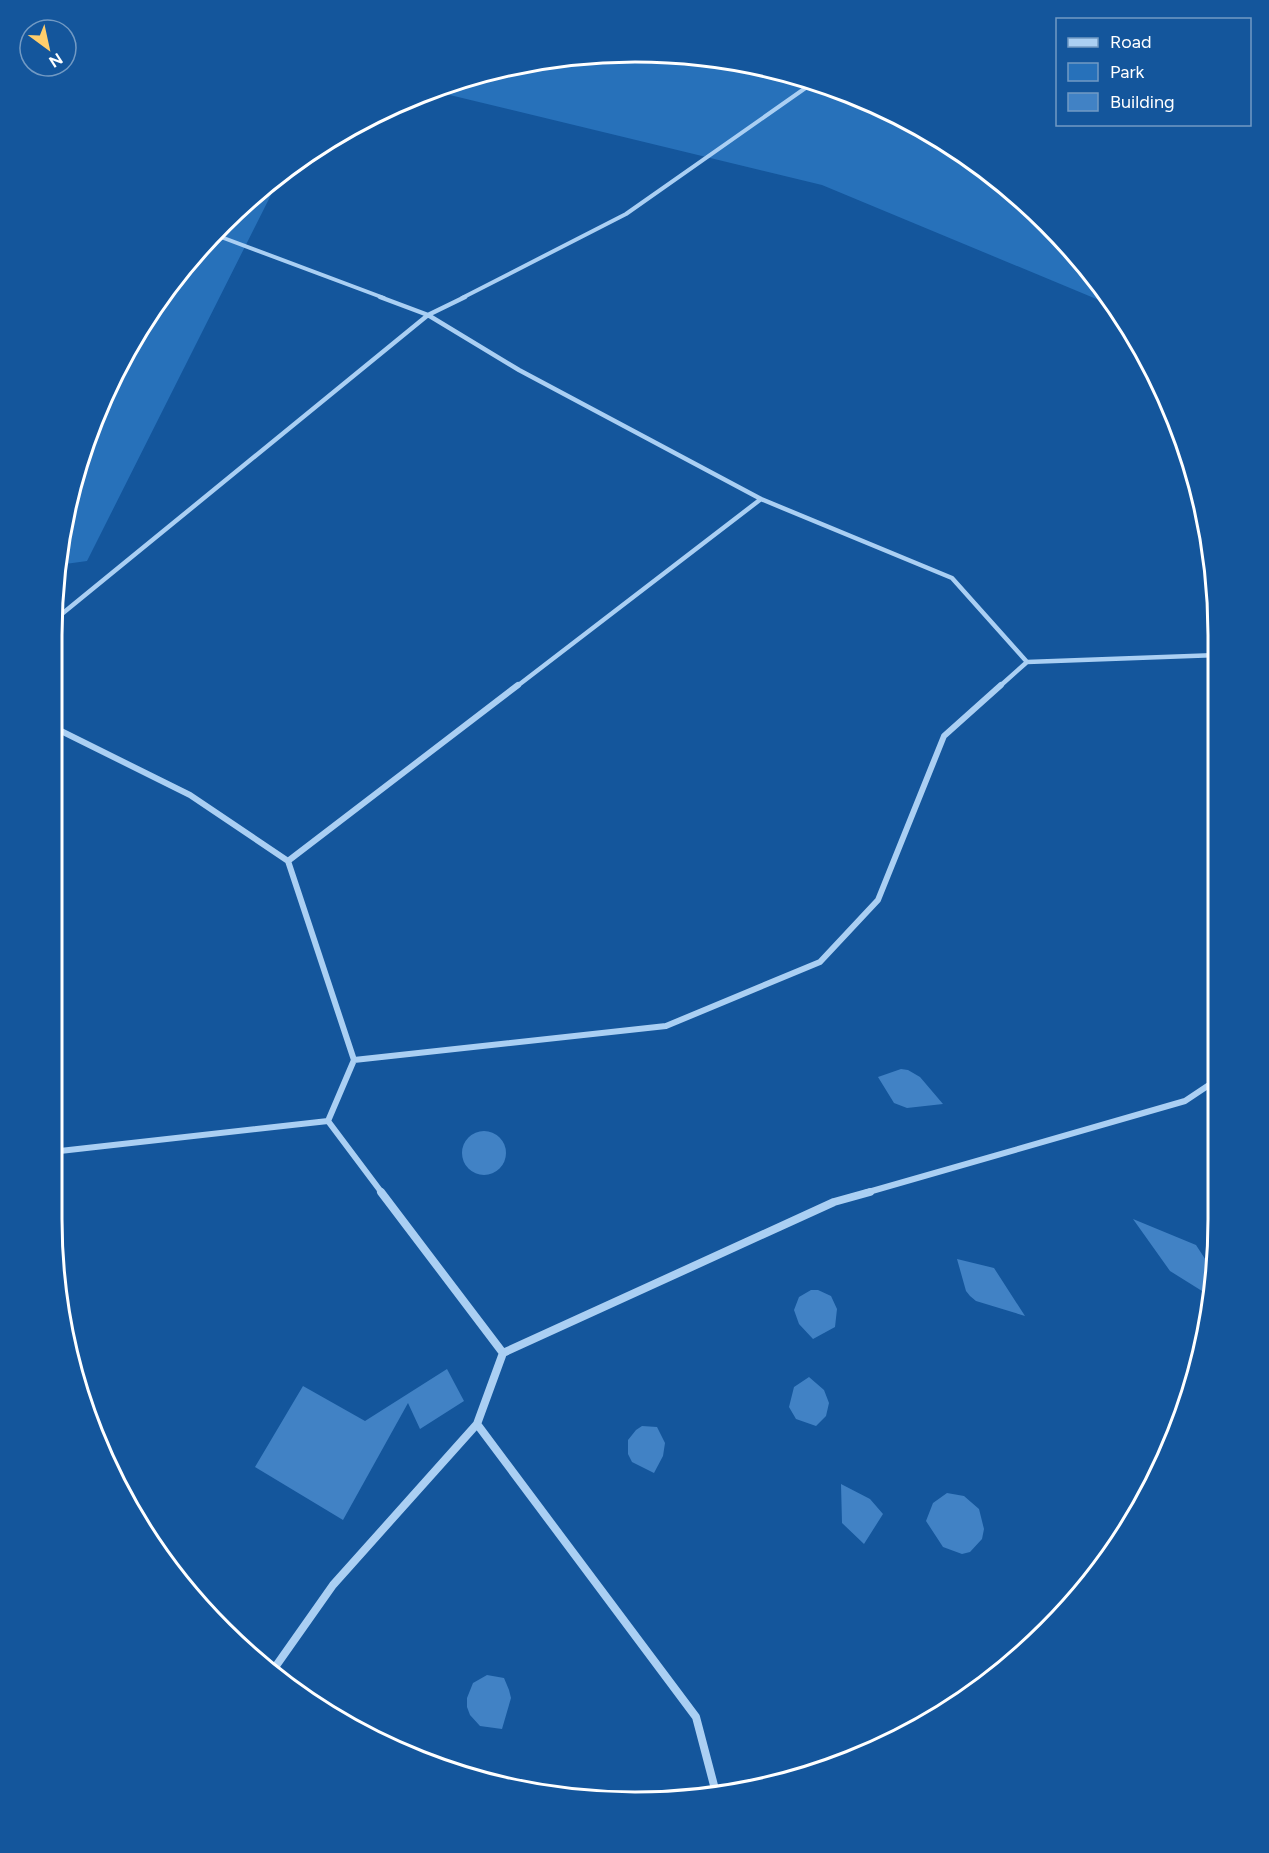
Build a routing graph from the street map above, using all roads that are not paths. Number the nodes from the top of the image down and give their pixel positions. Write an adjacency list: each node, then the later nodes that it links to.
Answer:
1 (806, 88): 3 (street)
2 (222, 237): 3 (street)
3 (428, 315): 4 (street); 5 (street)
4 (761, 498): 7 (street); 9 (street)
5 (63, 613)
6 (1208, 654): 7 (street)
7 (1027, 662): 10 (street)
8 (62, 731): 9 (street)
9 (288, 861): 10 (street)
10 (354, 1060): 12 (street)
11 (1208, 1086): 14 (street)
12 (328, 1121): 13 (street); 14 (street)
13 (62, 1151)
14 (502, 1353): 15 (street)
15 (477, 1424): 16 (street); 17 (street)
16 (277, 1665)
17 (714, 1786)

